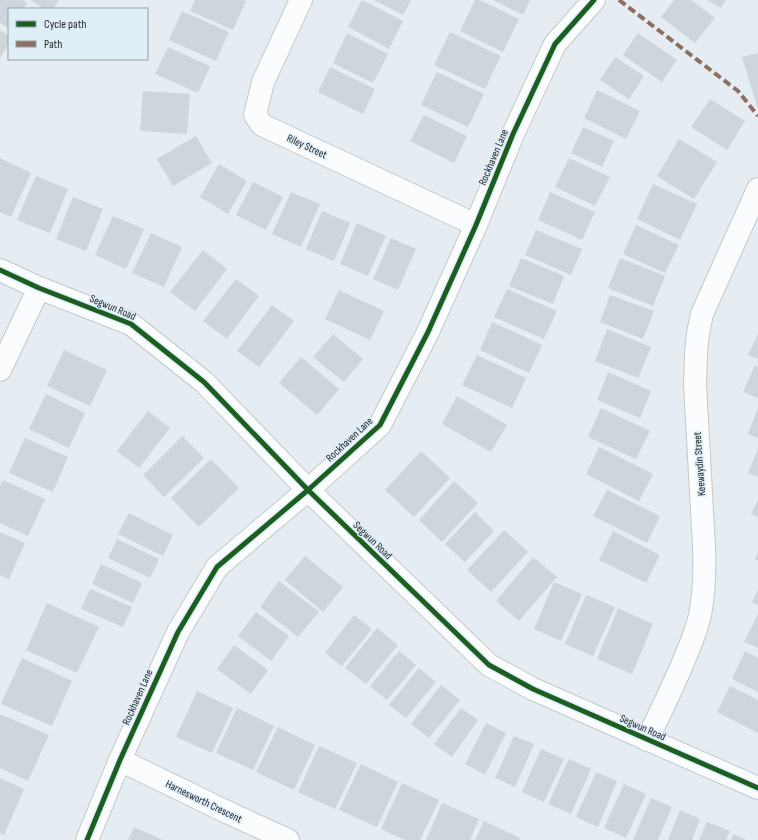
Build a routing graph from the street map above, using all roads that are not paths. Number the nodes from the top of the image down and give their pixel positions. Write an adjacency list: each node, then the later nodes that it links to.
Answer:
1 (301, 0): 4 (street, Riley Street)
2 (594, 0): 4 (street, Rockhaven Lane)
3 (758, 189): 9 (street, Keewaydin Street)
4 (476, 225): 8 (street, Rockhaven Lane)
5 (0, 270): 6 (street, Segwun Road)
6 (39, 288): 7 (street); 8 (street, Segwun Road)
7 (0, 370)
8 (308, 490): 9 (street, Segwun Road); 10 (street, Rockhaven Lane)
9 (647, 740): 11 (street, Segwun Road)
10 (120, 760): 12 (street, Rockhaven Lane); 13 (street, Harnesworth Crescent)
11 (758, 788)
12 (87, 840)
13 (288, 840)

